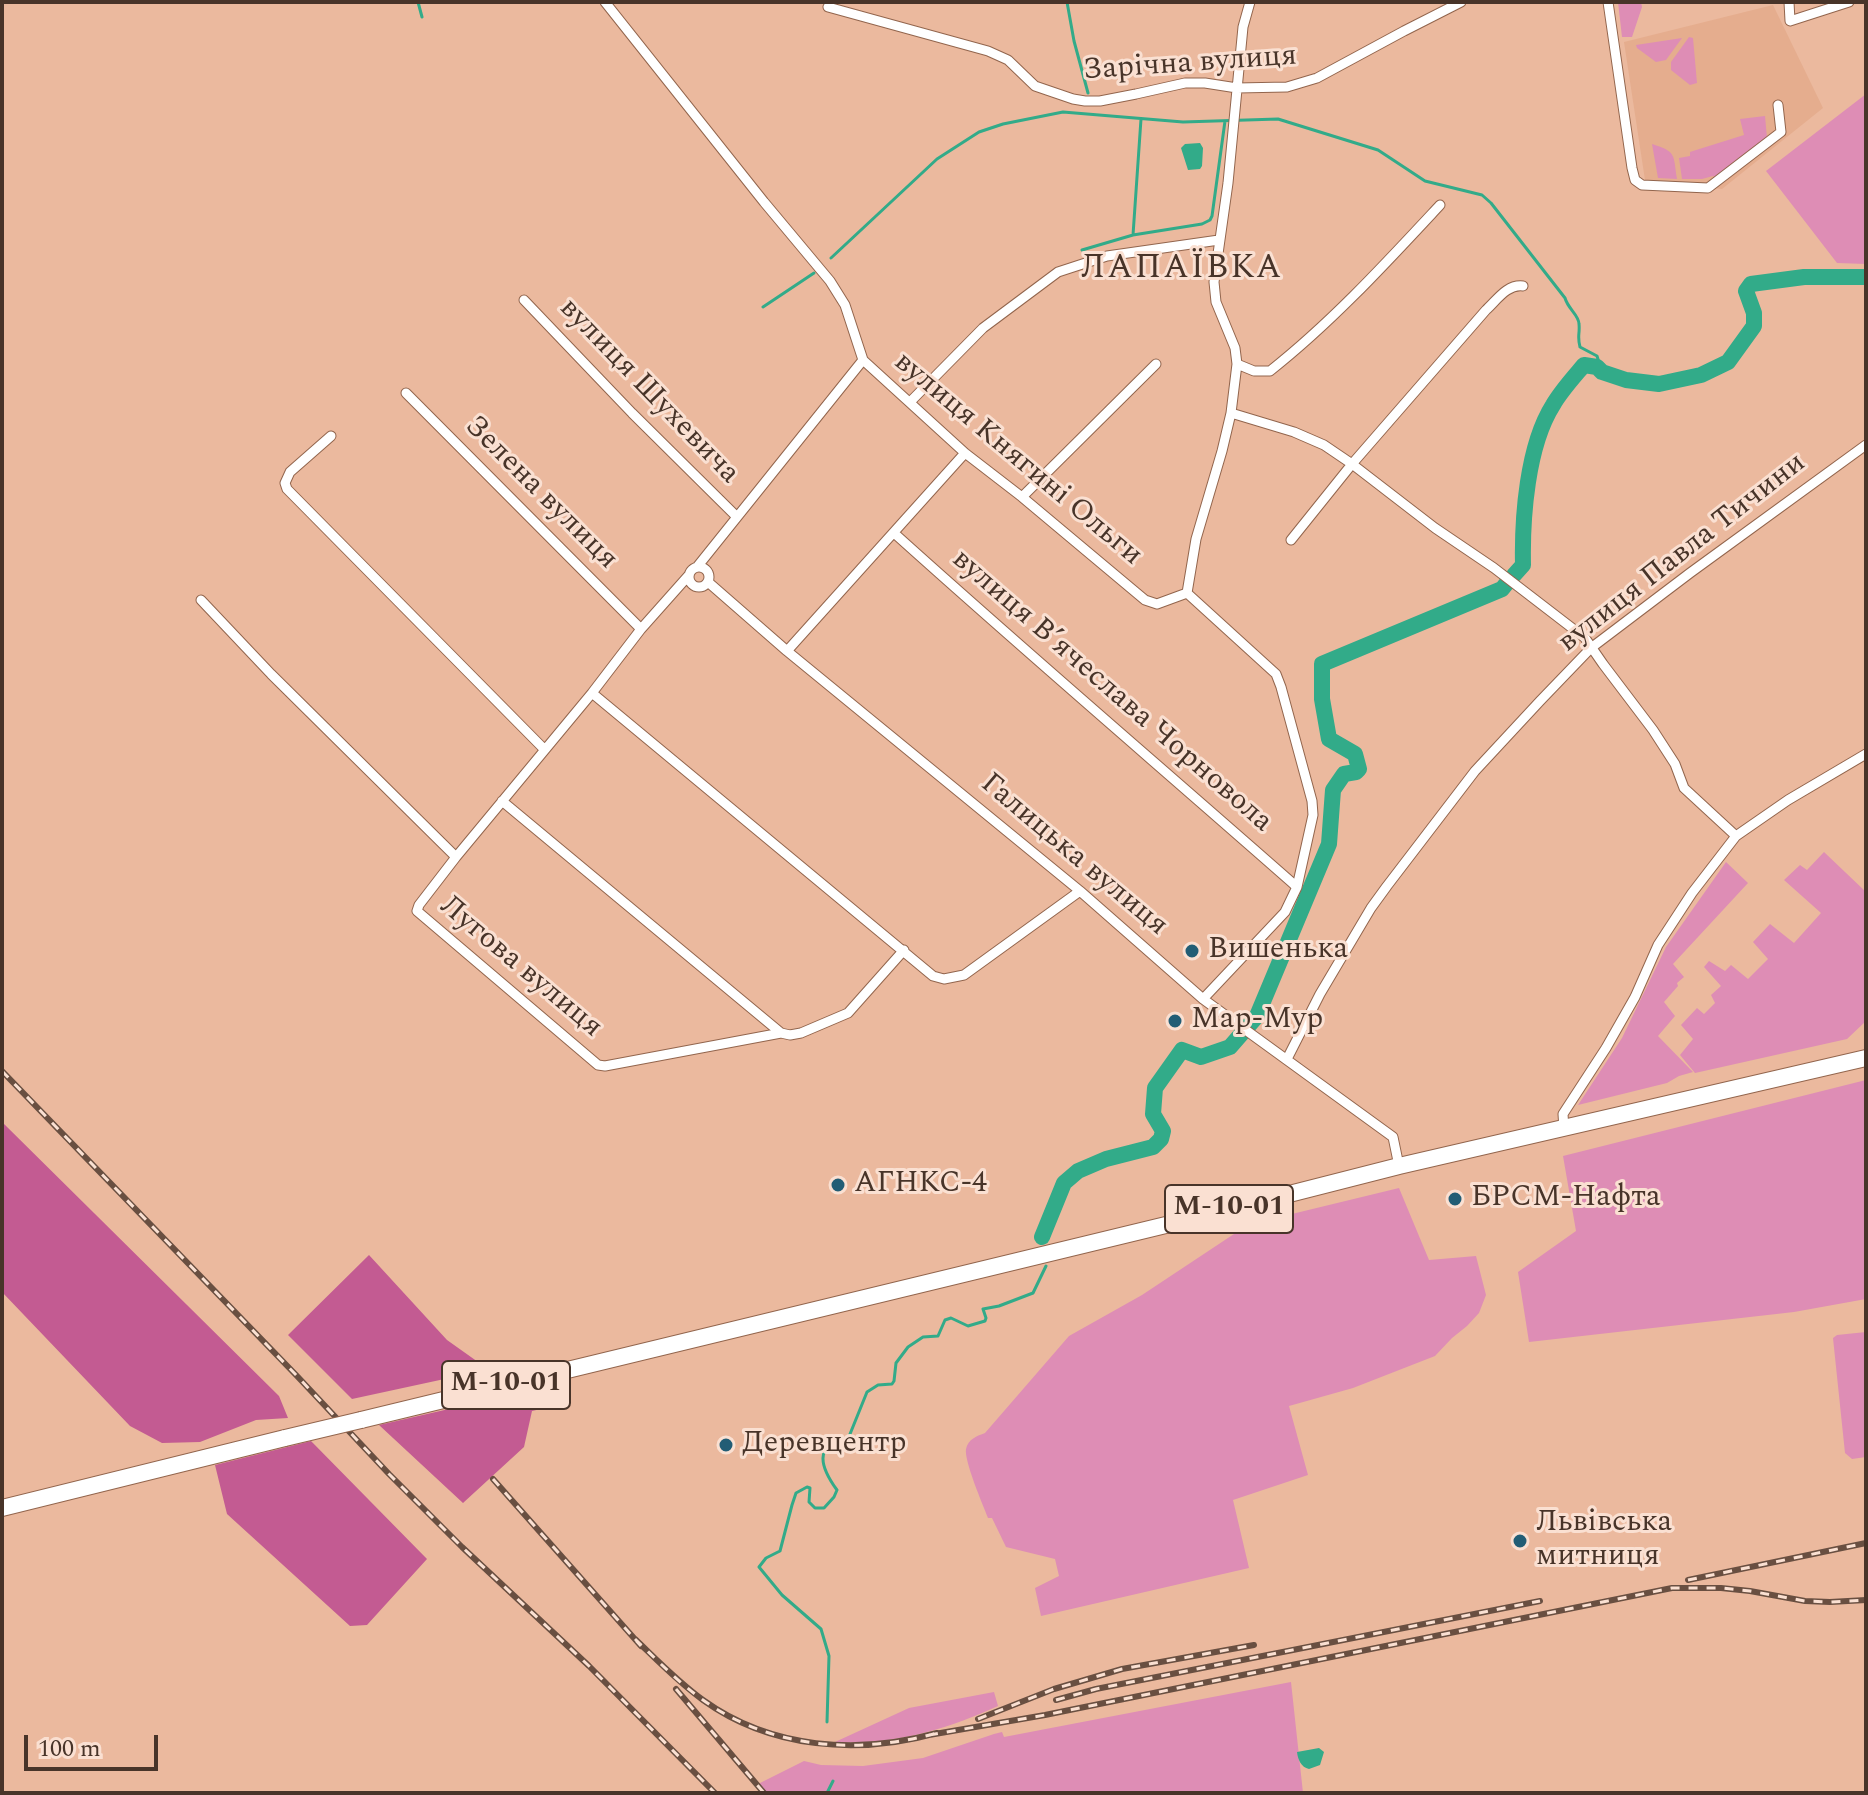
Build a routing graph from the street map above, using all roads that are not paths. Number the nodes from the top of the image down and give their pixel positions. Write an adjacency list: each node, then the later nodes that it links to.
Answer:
1 (605, 2): 14 (street, вулиця Княгині Ольги)
2 (1250, 2): 8 (street)
3 (1461, 2): 8 (street, Зарічна вулиця)
4 (1608, 2): 9 (street)
5 (1789, 2): 6 (street)
6 (1849, 2)
7 (828, 7): 8 (street, Зарічна вулиця)
8 (1237, 88): 11 (street)
9 (1778, 105)
10 (1440, 205): 16 (street)
11 (1219, 240): 16 (street); 18 (street)
12 (1523, 286): 23 (street)
13 (524, 300): 25 (street, вулиця Шухевича)
14 (863, 360): 18 (street, вулиця Княгині Ольги); 25 (street)
15 (1156, 364): 24 (street)
16 (1237, 364): 19 (street)
17 (406, 393): 33 (street, Зелена вулиця)
18 (910, 402): 22 (street, вулиця Княгині Ольги)
19 (1231, 413): 23 (street); 31 (street)
20 (331, 436): 37 (street)
21 (1866, 445): 34 (street, вулиця Павла Тичини)
22 (965, 453): 24 (street, вулиця Княгині Ольги); 26 (street)
23 (1352, 464): 27 (street); 34 (street)
24 (1022, 497): 31 (street, вулиця Княгині Ольги)
25 (737, 517): 28 (street)
26 (894, 533): 35 (street); 42 (street, вулиця Вʼячеслава Чорновола)
27 (1291, 540)
28 (697, 567): 29 (street); 30 (street)
29 (689, 575): 30 (street); 33 (street, Лугова вулиця)
30 (708, 582): 35 (street, Галицька вулиця)
31 (1187, 593): 42 (street)
32 (201, 600): 41 (street)
33 (641, 629): 36 (street, Лугова вулиця)
34 (1591, 648): 40 (street); 48 (street, вулиця Павла Тичини)
35 (787, 651): 43 (street, Галицька вулиця)
36 (592, 693): 37 (street, Лугова вулиця); 44 (street)
37 (544, 749): 39 (street, Лугова вулиця)
38 (1866, 754): 40 (street)
39 (502, 801): 41 (street, Лугова вулиця); 46 (street)
40 (1736, 836): 49 (street)
41 (456, 857): 46 (street, Лугова вулиця)
42 (1297, 887): 45 (street)
43 (1080, 891): 44 (street); 45 (street, Галицька вулиця)
44 (904, 950): 46 (street)
45 (1203, 999): 48 (street, Галицька вулиця)
46 (781, 1033)
47 (1866, 1058): 49 (highway, М-10-01)
48 (1287, 1059): 50 (street, Галицька вулиця)
49 (1564, 1129): 50 (highway, М-10-01)
50 (1399, 1166): 51 (highway, М-10-01, bridge)
51 (2, 1508)

